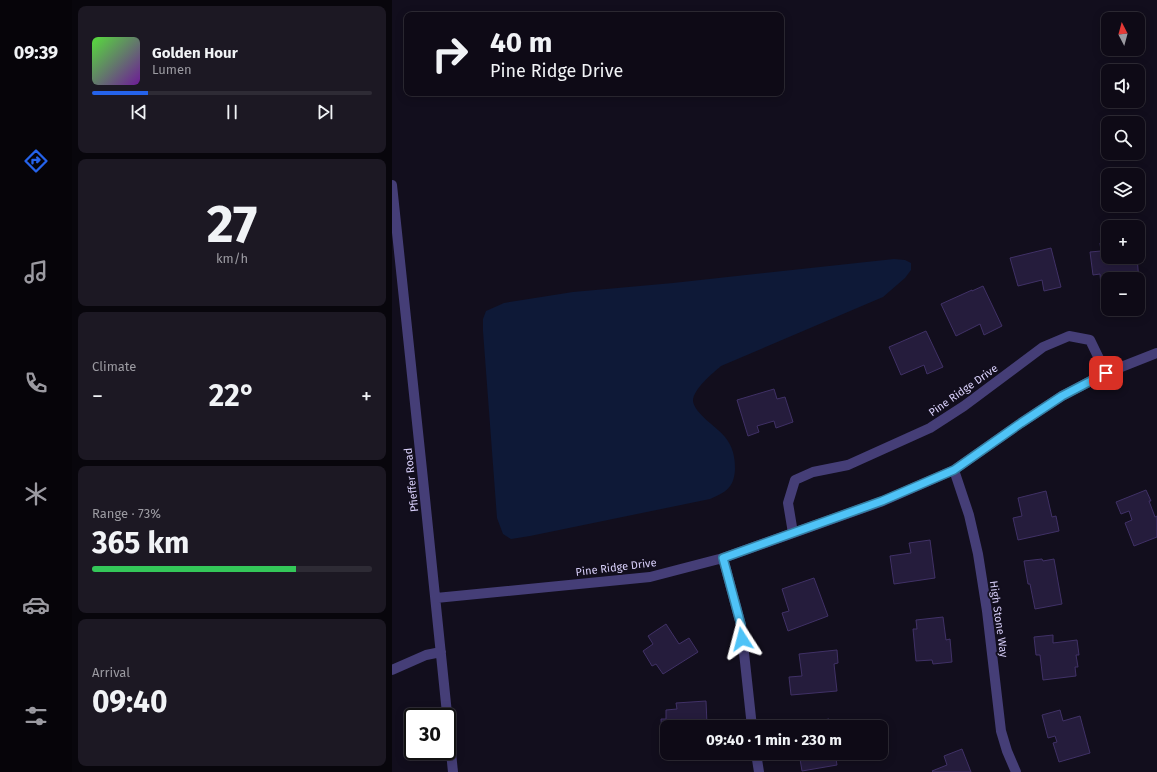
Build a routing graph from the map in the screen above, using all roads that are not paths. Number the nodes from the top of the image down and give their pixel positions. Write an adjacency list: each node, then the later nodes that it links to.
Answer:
1 (392, 185): 7 (street, Pfieffer Road)
2 (1157, 353): 3 (street, Pine Ridge Drive)
3 (1106, 373): 4 (street, Pine Ridge Drive); 5 (street, Pine Ridge Drive)
4 (954, 470): 5 (street, Pine Ridge Drive); 14 (street, High Stone Way)
5 (793, 533): 6 (street, Pine Ridge Drive)
6 (723, 558): 7 (street, Pine Ridge Drive); 10 (street)
7 (436, 598): 8 (street, Pfieffer Road)
8 (441, 652): 9 (street); 12 (street, Pfieffer Road)
9 (392, 670)
10 (751, 720)
11 (757, 760): 13 (street)
12 (453, 772)
13 (759, 772)
14 (1016, 772)

